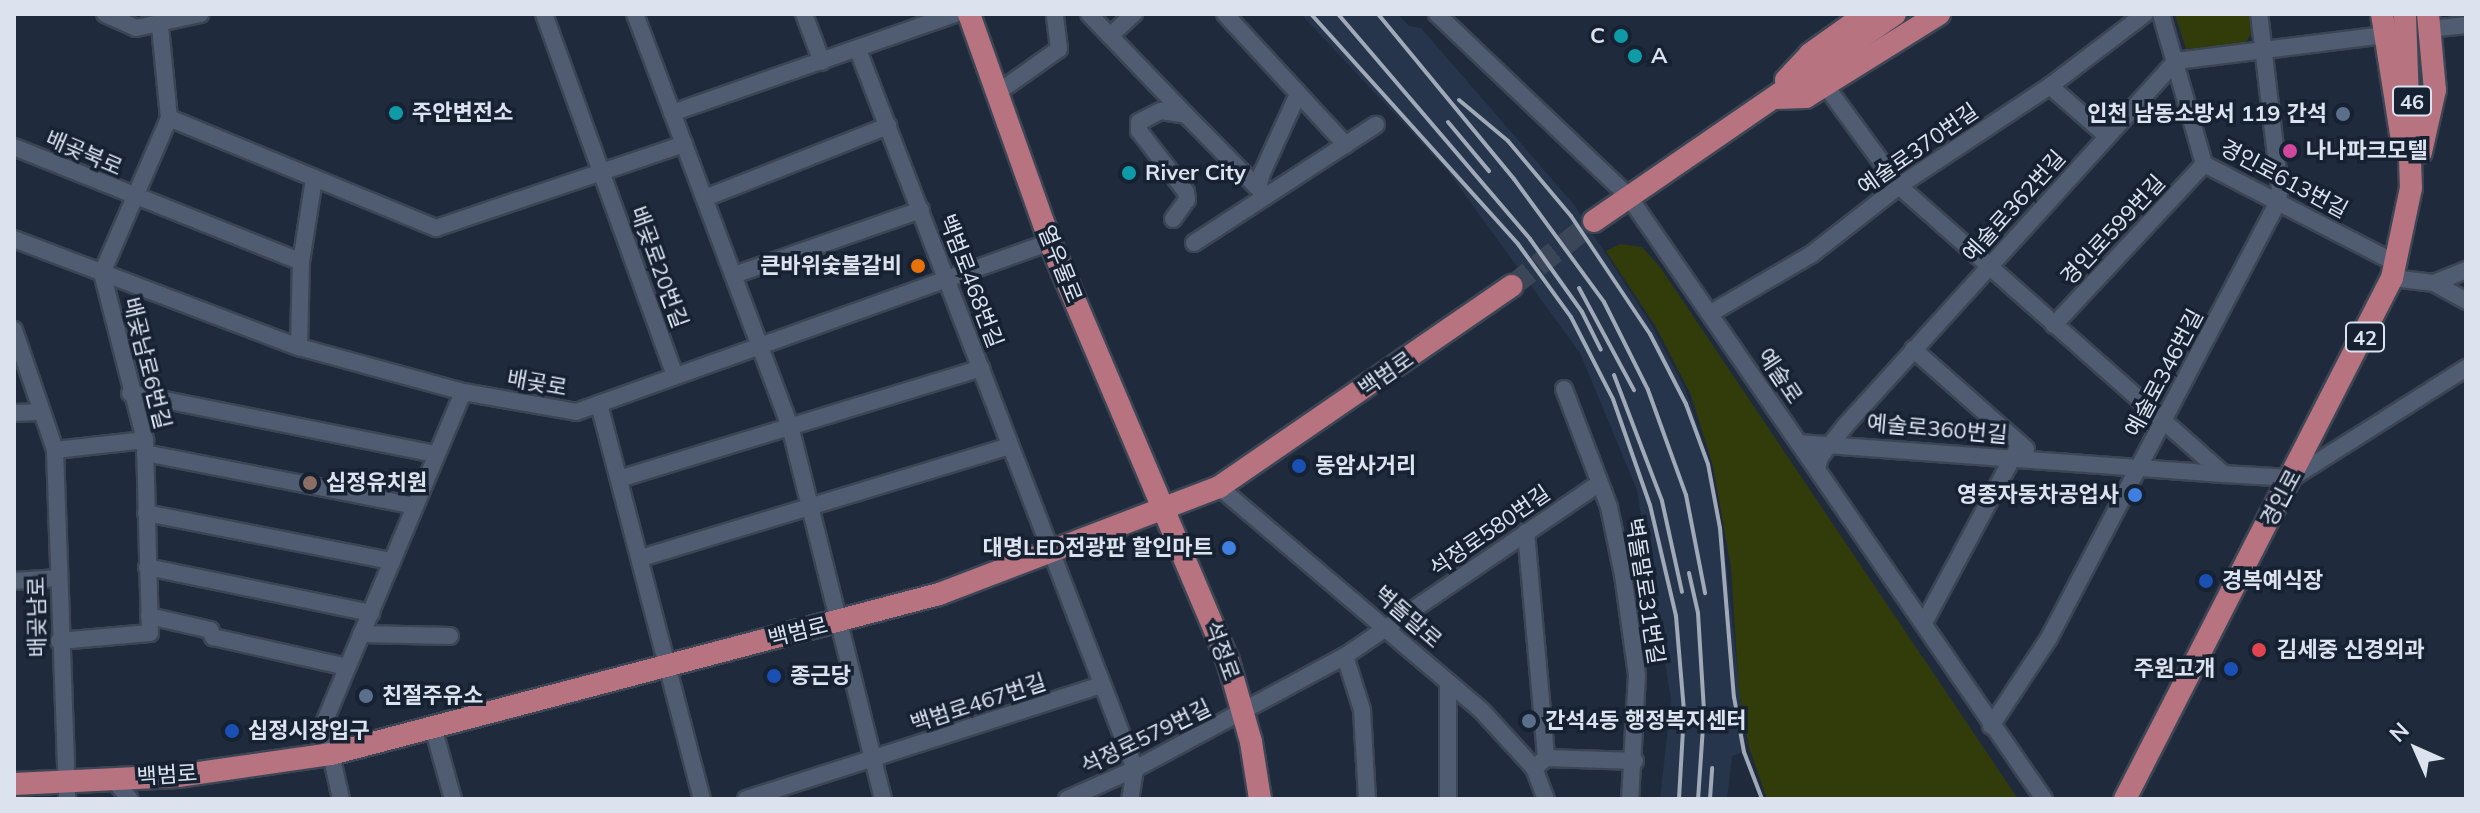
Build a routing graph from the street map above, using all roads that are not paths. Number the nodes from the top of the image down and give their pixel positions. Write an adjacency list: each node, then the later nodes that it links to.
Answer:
1 (105, 14): 23 (street)
2 (200, 14): 23 (street)
3 (544, 14): 44 (street, 배곶로20번길)
4 (635, 14): 34 (street)
5 (804, 14): 28 (street)
6 (955, 14): 25 (street)
7 (969, 14): 31 (main road, 열우물로)
8 (1055, 14): 31 (street)
9 (1089, 14): 24 (street)
10 (1134, 14): 24 (street)
11 (1225, 14): 32 (street)
12 (1437, 14): 49 (street, 예술로)
13 (1866, 14): 33 (main road)
14 (1895, 14): 33 (main road)
15 (1939, 14): 29 (main road)
16 (2145, 14): 30 (street, 예술로370번길)
17 (2161, 14): 27 (street, 경인로613번길)
18 (2259, 14): 26 (street)
19 (2405, 14): 47 (main road, 경인로 / 46)
20 (2429, 22): 22 (street); 47 (main road, 경인로 / 42)
21 (2383, 25): 26 (street); 47 (main road, 경인로 / 42)
22 (2466, 25)
23 (160, 26): 36 (street)
24 (1110, 36): 35 (street)
25 (858, 50): 28 (street); 38 (street, 백범로468번길)
26 (2263, 51): 27 (street); 52 (street)
27 (2176, 61): 39 (street, 예술로362번길); 43 (street, 경인로613번길)
28 (822, 62): 34 (street)
29 (1825, 85): 33 (main road); 46 (street)
30 (2050, 86): 39 (street); 46 (street, 예술로370번길)
31 (997, 93): 57 (main road, 열우물로)
32 (1298, 94): 41 (street); 48 (street)
33 (1775, 98): 49 (main road)
34 (672, 113): 40 (street)
35 (1186, 115): 48 (street); 54 (street)
36 (169, 118): 45 (street); 51 (street)
37 (1376, 125): 41 (street)
38 (888, 126): 50 (street); 53 (street, 백범로468번길)
39 (2107, 136): 60 (street, 예술로362번길)
40 (684, 144): 44 (street); 50 (street)
41 (1346, 145): 48 (street)
42 (14, 147): 51 (street, 배곶북로)
43 (2204, 164): 52 (street, 경인로613번길); 70 (street, 경인로599번길)
44 (602, 173): 45 (street); 77 (street, 배곶로20번길)
45 (314, 179): 59 (street)
46 (1899, 186): 60 (street); 69 (street, 예술로370번길)
47 (2411, 188): 61 (main road, 경인로 / 42)
48 (1262, 192): 58 (street)
49 (1629, 197): 55 (main road); 69 (street, 예술로)
50 (705, 198): 64 (street)
51 (138, 199): 59 (street, 배곶북로); 63 (street)
52 (2277, 201): 61 (street, 경인로613번길); 84 (street, 예술로346번길)
53 (921, 210): 64 (street, 백범로468번길); 65 (street, 백범로468번길)
54 (1173, 219)
55 (1594, 221)
56 (14, 239): 63 (street, 배곶로)
57 (1050, 242): 65 (street, 배곶로); 102 (main road, 열우물로)
58 (1194, 243)
59 (301, 262): 72 (street)
60 (1987, 268): 70 (street); 74 (street, 예술로362번길)
61 (2394, 270): 66 (street); 96 (main road, 경인로 / 42)
62 (2466, 270): 66 (street)
63 (102, 273): 72 (street, 배곶로); 80 (street, 배곶남로6번길)
64 (734, 275): 73 (street)
65 (946, 278): 73 (street, 배곶로); 75 (street, 백범로468번길)
66 (2434, 283): 68 (street)
67 (1512, 286): 99 (main road, 백범로)
68 (2466, 301)
69 (1711, 313): 86 (street, 예술로)
70 (2054, 325): 84 (street)
71 (14, 330): 82 (street, 배곶남로)
72 (299, 347): 79 (street, 배곶로)
73 (762, 347): 77 (street, 배곶로); 85 (street)
74 (1913, 349): 87 (street, 예술로362번길); 91 (street, 예술로360번길)
75 (981, 368): 85 (street, 백범로468번길); 89 (street, 백범로468번길)
76 (2466, 368): 96 (street)
77 (675, 376): 81 (street, 배곶로)
78 (1564, 389): 98 (street, 벽돌말로31번길)
79 (463, 392): 81 (street, 배곶로); 92 (street)
80 (130, 393): 88 (street, 배곶남로6번길); 92 (street)
81 (599, 404): 97 (street)
82 (39, 412): 83 (street); 90 (street, 배곶남로)
83 (14, 413)
84 (2163, 422): 93 (street, 예술로346번길); 95 (street)
85 (791, 430): 97 (street, 백범로468번길); 101 (street)
86 (1799, 443): 87 (street, 예술로360번길); 94 (street, 예술로)
87 (1834, 443): 91 (street, 예술로360번길); 94 (street, 예술로362번길)
88 (145, 446): 90 (street); 100 (street); 103 (street, 배곶남로6번길)
89 (1010, 446): 101 (street); 105 (street, 백범로468번길)
90 (55, 450): 109 (street, 배곶남로)
91 (2016, 451): 93 (street, 예술로360번길); 114 (street)
92 (436, 454): 100 (street)
93 (2140, 468): 95 (street, 예술로360번길); 125 (street, 예술로346번길)
94 (1817, 469): 114 (street, 예술로)
95 (2223, 474): 96 (street)
96 (2292, 478): 149 (main road, 경인로 / 42)
97 (619, 479): 106 (street)
98 (1597, 485): 104 (street, 석정로580번길); 128 (street, 벽돌말로31번길)
99 (1219, 487): 102 (main road, 백범로); 115 (street, 벽돌말로)
100 (414, 506): 107 (street)
101 (812, 508): 106 (street); 113 (street)
102 (1161, 510): 105 (main road, 백범로); 124 (main road, 석정로)
103 (146, 513): 107 (street); 108 (street, 배곶남로6번길)
104 (1526, 532): 115 (street, 석정로580번길); 130 (street)
105 (1051, 554): 113 (main road, 백범로); 123 (street)
106 (641, 558): 120 (street)
107 (390, 561): 111 (street)
108 (147, 567): 111 (street); 112 (street, 배곶남로6번길)
109 (59, 578): 110 (street); 118 (street, 배곶남로)
110 (14, 581)
111 (371, 613): 116 (street)
112 (149, 616): 118 (street); 121 (street)
113 (841, 621): 120 (main road, 백범로); 129 (street)
114 (1924, 623): 125 (street, 예술로)
115 (1389, 628): 119 (street, 석정로580번길); 122 (street, 벽돌말로)
116 (361, 634): 117 (street); 121 (street)
117 (450, 636)
118 (59, 641): 134 (street, 배곶남로)
119 (1345, 656): 124 (street, 석정로580번길); 144 (street)
120 (671, 663): 126 (main road, 백범로); 138 (street)
121 (347, 667): 127 (street)
122 (1448, 682): 130 (street, 벽돌말로); 145 (street)
123 (1099, 686): 129 (street, 백범로467번길); 131 (street)
124 (1243, 713): 131 (street, 석정로579번길); 143 (main road, 석정로)
125 (1991, 726): 148 (street, 예술로)
126 (433, 727): 127 (main road, 백범로); 137 (street)
127 (331, 754): 132 (main road, 백범로); 136 (street)
128 (1635, 761): 130 (street); 147 (street, 벽돌말로31번길)
129 (871, 762): 139 (street, 백범로467번길); 140 (street)
130 (1540, 763): 146 (street, 벽돌말로)
131 (1135, 769): 141 (street, 석정로579번길); 142 (street)
132 (113, 779): 134 (main road, 백범로); 135 (street)
133 (14, 784): 134 (main road, 백범로)
134 (67, 791)
135 (130, 799)
136 (341, 799)
137 (453, 799)
138 (702, 799)
139 (746, 799)
140 (883, 799)
141 (1067, 799)
142 (1130, 799)
143 (1260, 799)
144 (1367, 799)
145 (1448, 799)
146 (1546, 799)
147 (1630, 799)
148 (2044, 799)
149 (2125, 799)

